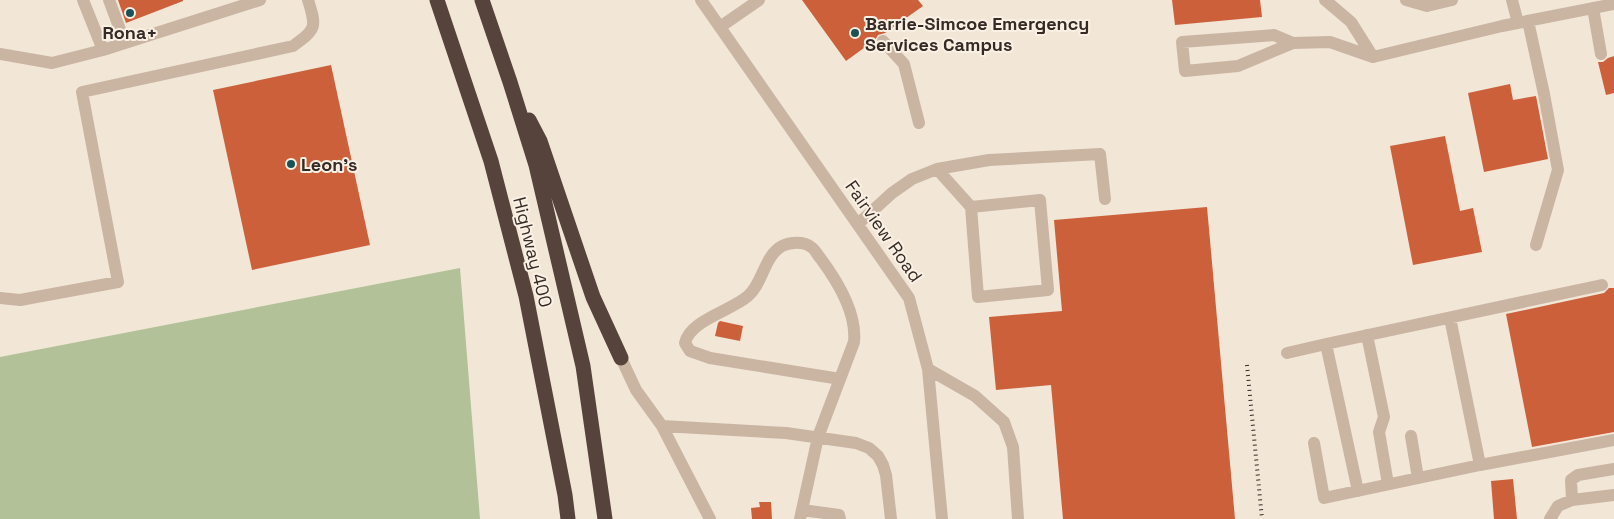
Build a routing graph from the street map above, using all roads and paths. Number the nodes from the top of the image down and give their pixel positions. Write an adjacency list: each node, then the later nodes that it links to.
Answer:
1 (83, 0): 20 (street)
2 (109, 0): 19 (street)
3 (260, 0): 19 (street)
4 (308, 0): 32 (street)
5 (437, 0): 53 (highway, Highway 400)
6 (482, 0): 24 (highway, Highway 400)
7 (701, 0): 16 (street, Fairview Road)
8 (760, 0): 16 (street)
9 (1325, 0): 23 (street)
10 (1406, 0): 11 (street)
11 (1452, 0)
12 (1512, 0): 15 (street)
13 (1614, 4): 14 (street)
14 (1593, 8): 15 (street); 22 (street)
15 (1523, 22): 23 (street); 30 (street)
16 (720, 27): 29 (street, Fairview Road)
17 (883, 41): 25 (street)
18 (1293, 42): 18 (street); 23 (street)
19 (125, 43): 20 (street)
20 (103, 50): 21 (street)
21 (0, 54)
22 (1601, 54)
23 (1373, 57)
24 (510, 82): 37 (highway); 54 (highway, Highway 400)
25 (919, 123)
26 (937, 169): 27 (street); 28 (street); 29 (street)
27 (1105, 199)
28 (971, 207): 28 (street)
29 (858, 224): 38 (street, Fairview Road)
30 (1536, 245)
31 (1602, 285): 33 (street)
32 (0, 298)
33 (1450, 318): 34 (street); 45 (street)
34 (1367, 336): 35 (street); 48 (street)
35 (1326, 344): 36 (street); 49 (street)
36 (1287, 353)
37 (621, 358): 40 (street)
38 (928, 369): 58 (street, Fairview Road); 59 (street)
39 (840, 379): 39 (street); 42 (street)
40 (662, 426): 42 (street); 55 (street)
41 (1411, 436): 47 (street)
42 (818, 437): 52 (street); 57 (street)
43 (1614, 440): 45 (street)
44 (1314, 443): 49 (street)
45 (1480, 465): 47 (street)
46 (1614, 469): 51 (street)
47 (1418, 478): 48 (street)
48 (1388, 484): 49 (street)
49 (1358, 490)
50 (1614, 495): 51 (street)
51 (1572, 500): 60 (street)
52 (801, 514): 56 (street)
53 (568, 519)
54 (605, 519)
55 (710, 519)
56 (840, 519)
57 (890, 519)
58 (942, 519)
59 (1018, 519)
60 (1550, 519)

